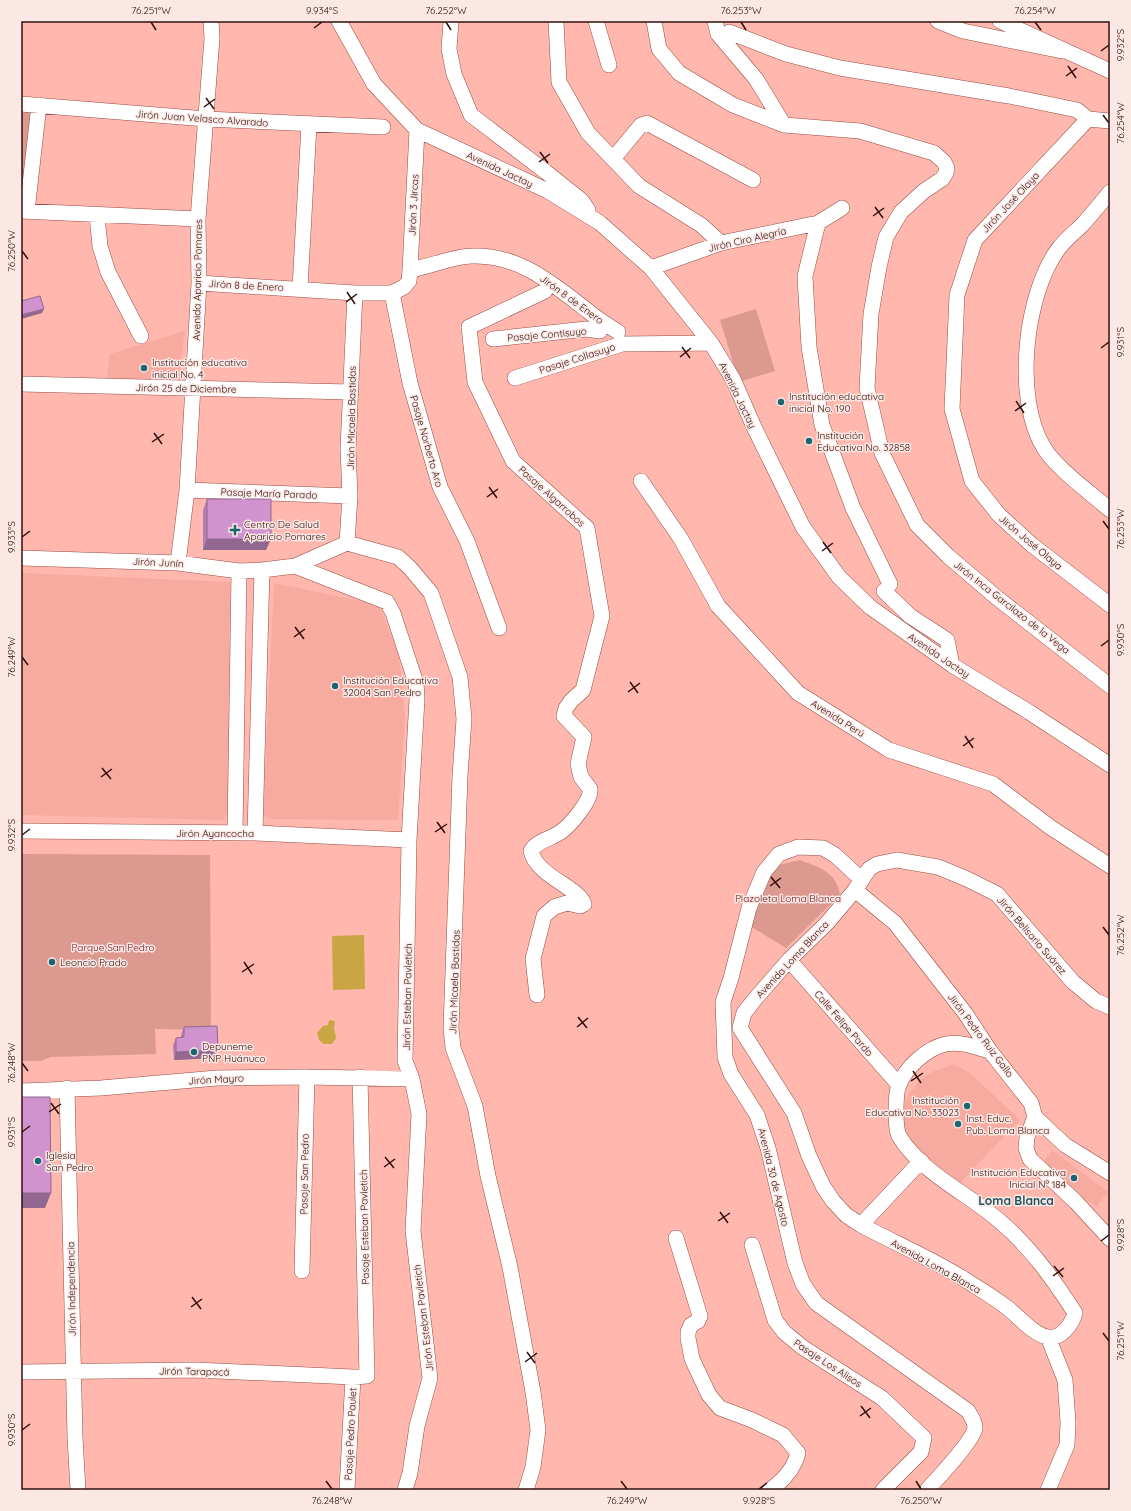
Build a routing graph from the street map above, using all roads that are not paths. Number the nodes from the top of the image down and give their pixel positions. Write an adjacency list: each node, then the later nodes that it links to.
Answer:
1 (211, 21): 16 (street, Avenida Aparicio Pomares)
2 (339, 21): 22 (street, Avenida Jactay)
3 (451, 21): 30 (street)
4 (556, 21): 23 (street)
5 (596, 21): 12 (street)
6 (654, 21): 20 (street, Jirón Inca Garcilazo de la Vega)
7 (715, 21): 20 (street)
8 (938, 21): 11 (street)
9 (1000, 21): 11 (street)
10 (730, 32): 17 (street)
11 (1062, 51): 13 (street)
12 (609, 65)
13 (1110, 71)
14 (21, 104): 15 (street, Jirón Juan Velasco Alvarado)
15 (39, 105): 16 (street, Jirón Juan Velasco Alvarado); 27 (street)
16 (206, 119): 19 (street, Jirón Juan Velasco Alvarado); 29 (street, Avenida Aparicio Pomares)
17 (1088, 119): 18 (street); 59 (street, Jirón José Olaya)
18 (1110, 121)
19 (309, 125): 21 (street, Jirón Juan Velasco Alvarado); 36 (street)
20 (784, 125): 62 (street, Jirón Inca Garcilazo de la Vega)
21 (383, 127)
22 (417, 130): 30 (street, Avenida Jactay); 34 (street, Jirón 3 Jircas)
23 (613, 159): 24 (street); 32 (street)
24 (753, 180)
25 (1110, 192): 52 (street)
26 (842, 208): 31 (street, Jirón Ciro Alegría)
27 (24, 211): 28 (street)
28 (97, 216): 29 (street); 42 (street)
29 (198, 219): 35 (street, Avenida Aparicio Pomares)
30 (600, 223): 33 (street, Avenida Jactay)
31 (818, 223): 32 (street, Jirón Ciro Alegría); 61 (street)
32 (721, 242): 33 (street, Jirón Ciro Alegría)
33 (651, 268): 44 (street, Avenida Jactay)
34 (409, 275): 39 (street, Jirón 8 de Enero); 41 (street, Jirón 8 de Enero)
35 (199, 283): 36 (street, Jirón 8 de Enero); 47 (street, Avenida Aparicio Pomares)
36 (300, 288): 38 (street, Jirón 8 de Enero)
37 (545, 291): 71 (street, Pasaje Algarrobos)
38 (355, 293): 39 (street, Jirón 8 de Enero); 48 (street, Jirón Micaela Bastidas)
39 (392, 293): 60 (street, Pasaje Norberto Aro)
40 (600, 331): 43 (street, Pasaje Contisuyo)
41 (618, 332)
42 (142, 336)
43 (493, 339)
44 (711, 343): 45 (street, Pasaje Collasuyo); 61 (street, Avenida Jactay)
45 (515, 378)
46 (21, 384): 47 (street, Jirón 25 de Diciembre)
47 (193, 388): 48 (street, Jirón 25 de Diciembre); 50 (street, Avenida Aparicio Pomares)
48 (351, 392): 51 (street, Jirón Micaela Bastidas)
49 (641, 481): 68 (street, Avenida Perú)
50 (187, 490): 51 (street, Pasaje María Parado); 55 (street, Avenida Aparicio Pomares)
51 (350, 496): 53 (street, Jirón Micaela Bastidas)
52 (1110, 510)
53 (347, 543): 56 (street); 96 (street, Jirón Micaela Bastidas)
54 (21, 558): 55 (street, Jirón Junín)
55 (178, 562): 58 (street, Jirón Junín)
56 (295, 566): 57 (street, Jirón Junín); 67 (street, Jirón Esteban Pavletich)
57 (262, 570): 58 (street, Jirón Junín); 66 (street)
58 (239, 571): 65 (street)
59 (1110, 606)
60 (499, 628)
61 (952, 665): 63 (street, Avenida Jactay)
62 (1110, 686)
63 (1110, 765)
64 (21, 831): 65 (street, Jirón Ayancocha)
65 (235, 833): 66 (street, Jirón Ayancocha)
66 (255, 833): 67 (street, Jirón Ayancocha)
67 (409, 840): 76 (street, Jirón Esteban Pavletich)
68 (1110, 866)
69 (858, 885): 70 (street, Avenida Loma Blanca); 72 (street, Jirón Belisario Suárez); 73 (street, Jirón Pedro Ruiz Gallo); 92 (street, Avenida 30 de Agosto)
70 (789, 960): 77 (street, Calle Felipe Pardo); 83 (street, Avenida Loma Blanca)
71 (537, 996)
72 (1110, 1007)
73 (990, 1051): 77 (street); 80 (street, Jirón Pedro Ruiz Gallo)
74 (307, 1077): 75 (street, Jirón Mayro); 78 (street, Jirón Mayro); 87 (street, Pasaje San Pedro)
75 (360, 1077): 76 (street, Jirón Mayro); 91 (street, Pasaje Esteban Pavletich)
76 (412, 1079): 95 (street, Jirón Esteban Pavletich)
77 (899, 1085): 81 (street)
78 (67, 1088): 79 (street, Jirón Mayro); 90 (street, Jirón Independencia)
79 (21, 1090)
80 (1035, 1117): 82 (street, Jirón Pedro Ruiz Gallo); 85 (street)
81 (921, 1161): 83 (street); 88 (street)
82 (1107, 1166)
83 (861, 1225): 88 (street, Avenida Loma Blanca)
84 (676, 1238): 97 (street)
85 (1110, 1239)
86 (752, 1245): 98 (street, Pasaje Los Alisos)
87 (302, 1271)
88 (1048, 1337): 101 (street)
89 (21, 1372): 90 (street, Jirón Tarapacá)
90 (73, 1372): 91 (street, Jirón Tarapacá); 93 (street, Jirón Independencia)
91 (360, 1377): 94 (street, Pasaje Pedro Paulet)
92 (941, 1473): 99 (street, Avenida 30 de Agosto); 100 (street)
93 (78, 1490)
94 (347, 1490)
95 (405, 1490)
96 (526, 1490)
97 (770, 1490)
98 (882, 1490)
99 (927, 1490)
100 (931, 1490)
101 (1048, 1490)

